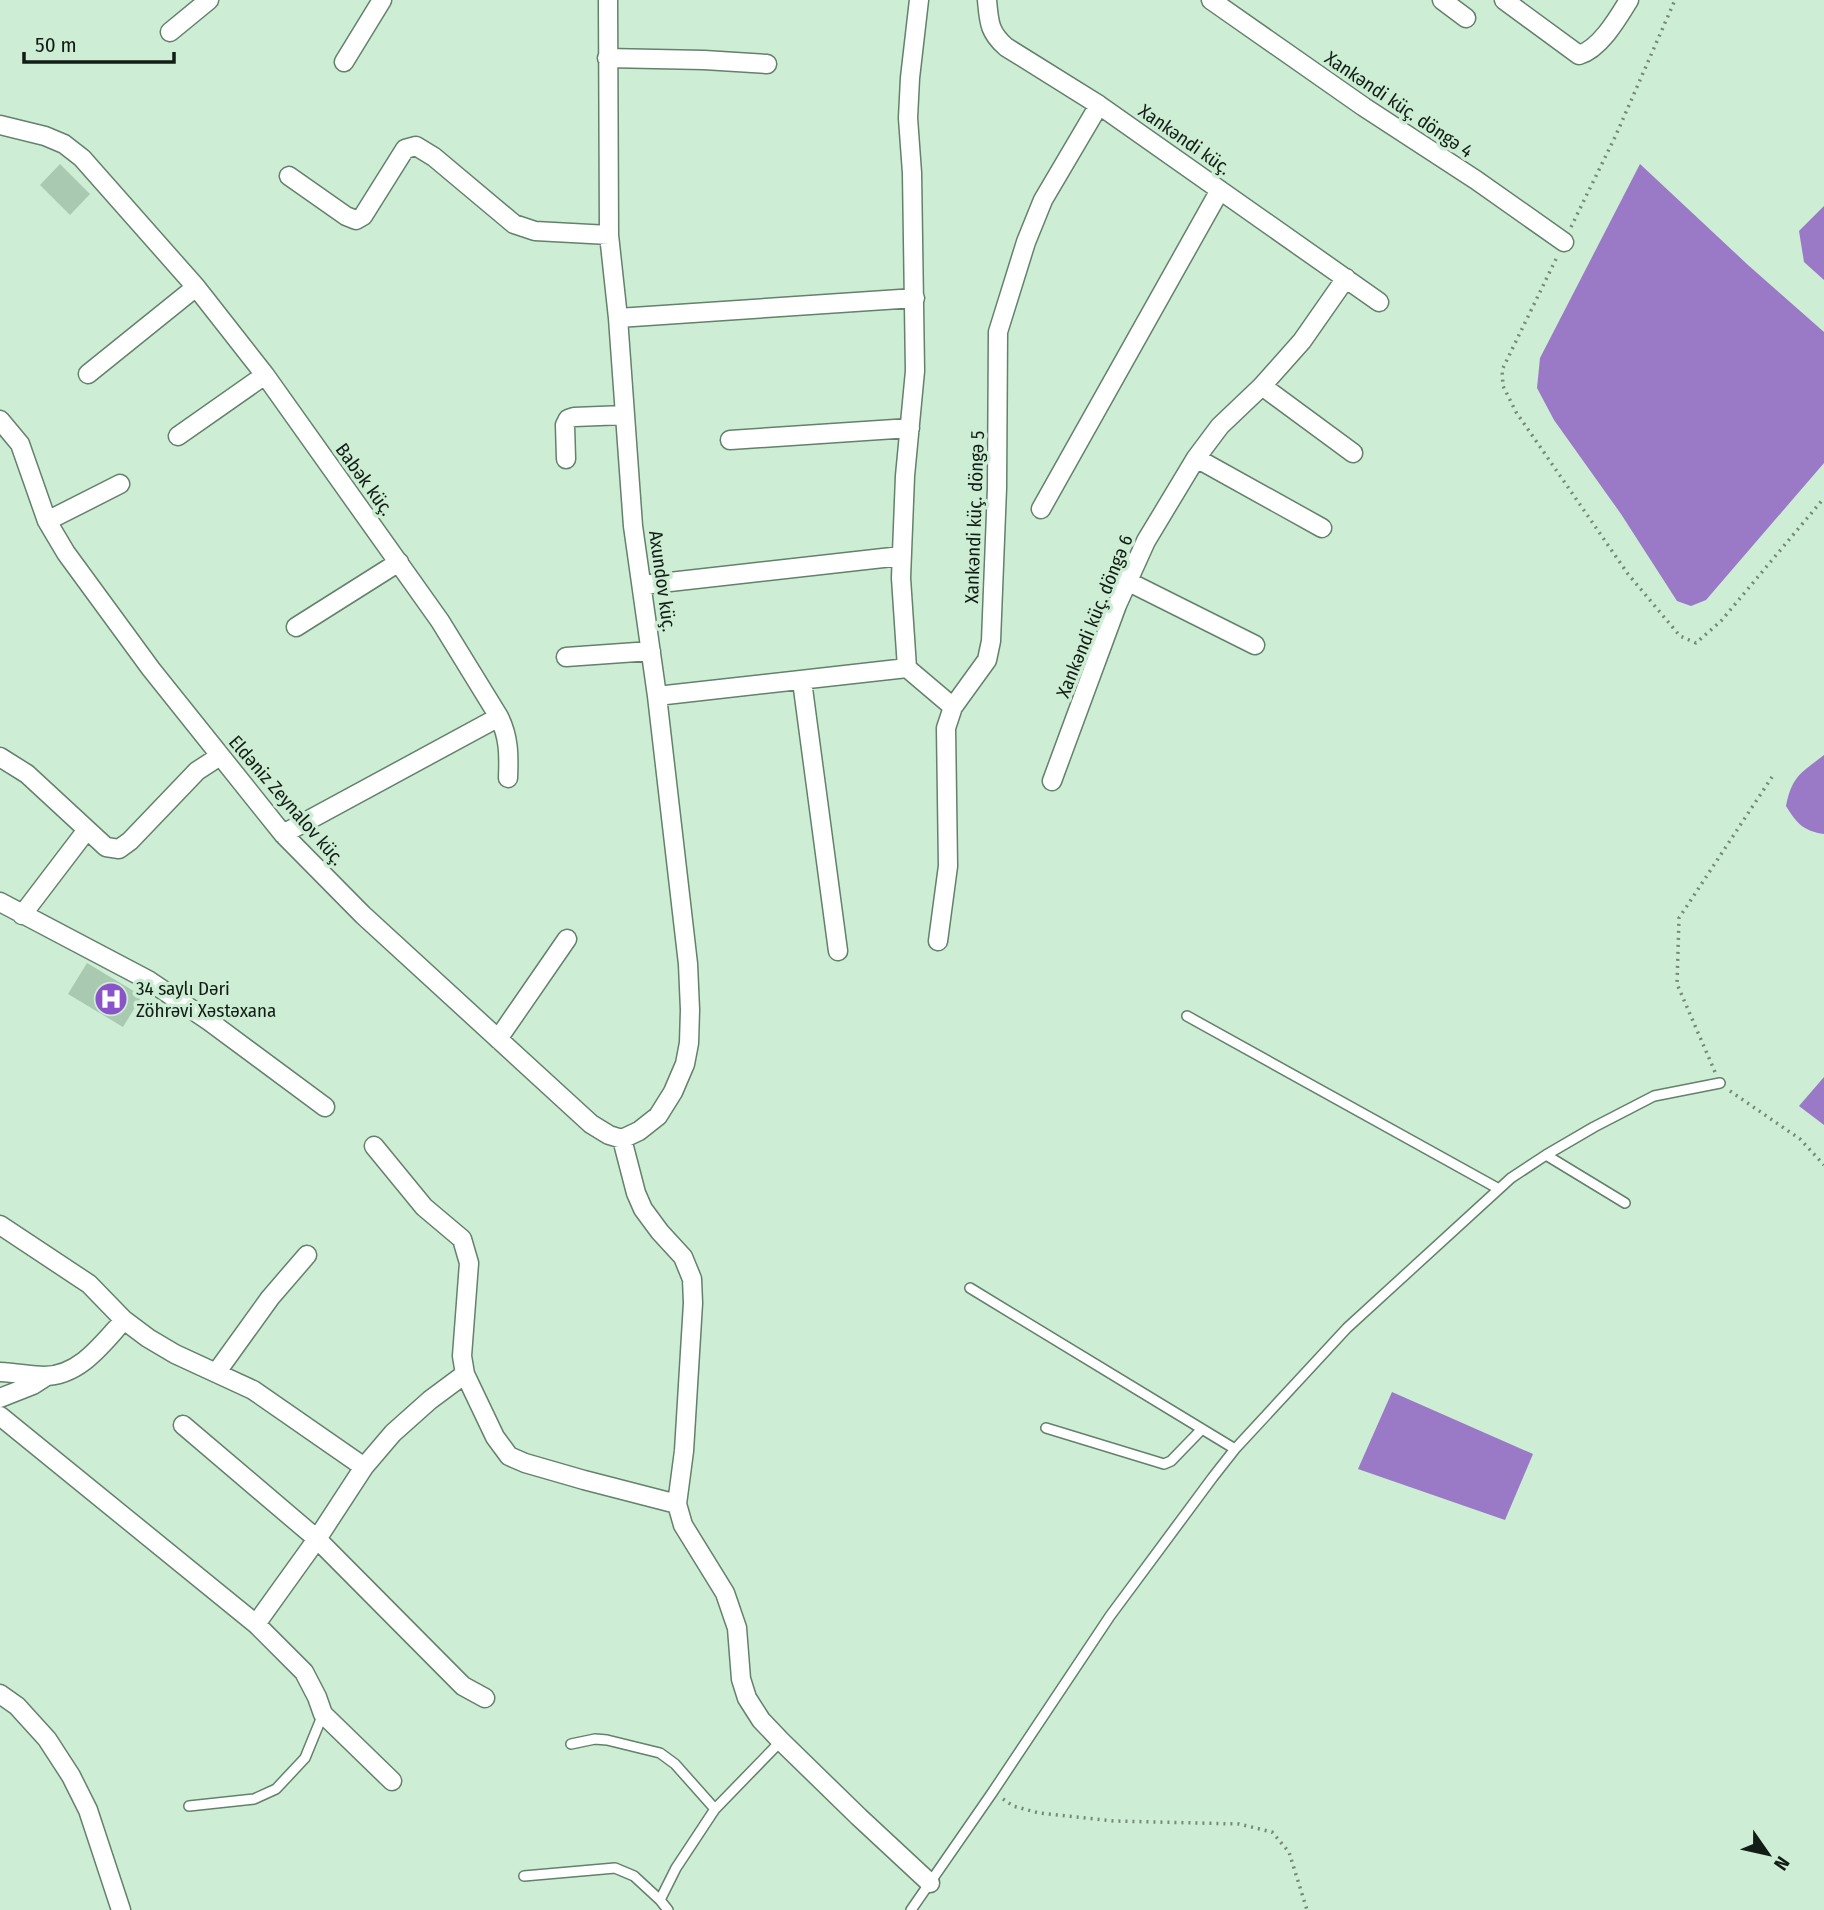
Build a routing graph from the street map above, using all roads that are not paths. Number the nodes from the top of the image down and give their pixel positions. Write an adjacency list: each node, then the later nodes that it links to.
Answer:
1 (209, 0): 11 (street)
2 (382, 0): 13 (street)
3 (608, 0): 12 (street, Axundov küç.)
4 (919, 0): 23 (street)
5 (987, 0): 15 (street, Xankəndi küç.)
6 (1211, 0): 20 (street, Xankəndi küç. döngə 4)
7 (1442, 0): 10 (street)
8 (1504, 0): 9 (street)
9 (1629, 0)
10 (1466, 18)
11 (170, 32)
12 (607, 58): 14 (street); 19 (street, Axundov küç.)
13 (344, 62)
14 (767, 64)
15 (1099, 105): 18 (street, Xankəndi küç.); 52 (street, Xankəndi küç. döngə 5)
16 (0, 125): 22 (street, Babək küç.)
17 (289, 176): 19 (street)
18 (1220, 190): 21 (street, Xankəndi küç.); 38 (street)
19 (609, 235): 25 (street, Axundov küç.)
20 (1564, 242)
21 (1346, 278): 24 (street, Xankəndi küç.); 28 (street, Xankəndi küç. döngə 6)
22 (196, 287): 26 (street); 27 (street, Babək küç.)
23 (915, 298): 25 (street); 31 (street)
24 (1380, 302)
25 (618, 318): 29 (street, Axundov küç.)
26 (88, 374)
27 (265, 375): 32 (street); 42 (street, Babək küç.)
28 (1262, 386): 34 (street); 36 (street, Xankəndi küç. döngə 6)
29 (625, 415): 35 (street); 44 (street, Axundov küç.)
30 (0, 420): 39 (street, Eldəniz Zeynalov küç.)
31 (910, 428): 33 (street); 41 (street)
32 (178, 436)
33 (730, 440)
34 (1353, 453)
35 (566, 458)
36 (1196, 458): 40 (street); 43 (street, Xankəndi küç. döngə 6)
37 (120, 484): 39 (street)
38 (1041, 509)
39 (47, 521): 54 (street, Eldəniz Zeynalov küç.)
40 (1322, 528)
41 (901, 556): 44 (street); 49 (street)
42 (399, 562): 45 (street); 53 (street, Babək küç.)
43 (1127, 581): 46 (street); 57 (street, Xankəndi küç. döngə 6)
44 (643, 585): 47 (street, Axundov küç.)
45 (296, 627)
46 (1255, 645)
47 (651, 651): 48 (street); 51 (street, Axundov küç.)
48 (566, 657)
49 (907, 668): 50 (street); 52 (street)
50 (802, 681): 51 (street); 64 (street)
51 (657, 696): 69 (street, Axundov küç.)
52 (953, 707): 63 (street, Xankəndi küç. döngə 5)
53 (499, 717): 56 (street, Babək küç.); 59 (street)
54 (220, 756): 58 (street); 59 (street, Eldəniz Zeynalov küç.)
55 (0, 757): 58 (street)
56 (508, 778)
57 (1052, 781)
58 (86, 831): 61 (street)
59 (284, 834): 66 (street, Eldəniz Zeynalov küç.)
60 (0, 902): 61 (street)
61 (22, 915): 68 (street)
62 (568, 939): 66 (street)
63 (938, 941)
64 (838, 951)
65 (1187, 1016): 72 (lane)
66 (498, 1039): 69 (street, Eldəniz Zeynalov küç.)
67 (1720, 1083): 71 (lane)
68 (325, 1107)
69 (622, 1139): 89 (street)
70 (374, 1146): 80 (street)
71 (1546, 1155): 72 (lane); 73 (lane)
72 (1499, 1189): 87 (lane)
73 (1625, 1203)
74 (0, 1225): 77 (street)
75 (307, 1255): 79 (street)
76 (970, 1288): 86 (lane)
77 (124, 1320): 79 (street); 81 (street)
78 (0, 1372): 81 (street)
79 (216, 1373): 88 (street)
80 (465, 1374): 88 (street); 89 (street)
81 (47, 1376): 82 (street)
82 (0, 1398)
83 (0, 1416): 91 (street)
84 (183, 1425): 90 (street)
85 (1046, 1428): 86 (lane)
86 (1202, 1429): 87 (lane)
87 (1236, 1449): 101 (lane)
88 (364, 1467): 90 (street)
89 (677, 1504): 95 (street)
90 (317, 1539): 91 (street); 93 (street)
91 (256, 1624): 94 (street)
92 (0, 1694): 103 (street)
93 (485, 1698)
94 (323, 1714): 97 (street); 98 (lane)
95 (781, 1741): 99 (lane); 101 (street)
96 (571, 1744): 99 (lane)
97 (392, 1781)
98 (189, 1806)
99 (715, 1809): 102 (lane)
100 (524, 1876): 102 (lane)
101 (930, 1883): 105 (lane)
102 (660, 1900): 104 (lane)
103 (121, 1910)
104 (668, 1910)
105 (911, 1910)

